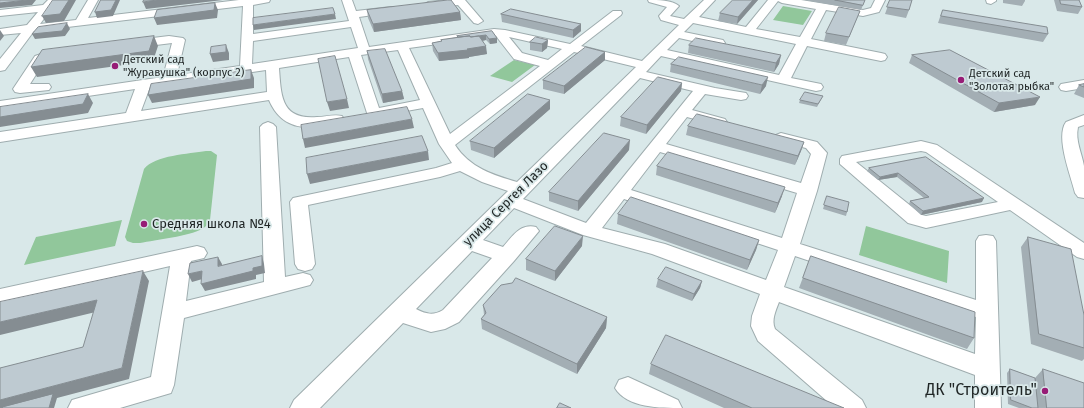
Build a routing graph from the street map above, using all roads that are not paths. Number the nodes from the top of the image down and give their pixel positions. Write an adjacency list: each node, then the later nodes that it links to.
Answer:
1 (93, 0): 18 (street)
2 (265, 0): 9 (street)
3 (347, 0): 16 (street)
4 (653, 0): 19 (street)
5 (710, 0): 19 (street, улица Сергея Лазо)
6 (773, 0): 21 (street)
7 (782, 0): 12 (street)
8 (880, 0): 12 (street)
9 (248, 2): 18 (street); 24 (street)
10 (50, 4): 14 (street); 20 (street)
11 (417, 7): 17 (street)
12 (822, 7): 26 (street)
13 (402, 9): 16 (street)
14 (0, 13)
15 (617, 13): 30 (street)
16 (354, 19): 24 (street); 31 (street)
17 (478, 21)
18 (80, 22): 20 (street)
19 (684, 26): 21 (street); 29 (street); 32 (street, улица Сергея Лазо)
20 (32, 28): 22 (street); 41 (street)
21 (748, 31): 26 (street)
22 (0, 32)
23 (499, 32): 25 (street); 28 (street); 34 (street)
24 (247, 38): 42 (street)
25 (534, 39): 30 (street); 34 (street)
26 (804, 42): 36 (street); 37 (street)
27 (123, 45): 44 (street)
28 (402, 46): 31 (street); 53 (street)
29 (734, 46)
30 (573, 47): 40 (street); 43 (street)
31 (360, 52): 39 (street); 56 (street)
32 (658, 52): 43 (street, улица Сергея Лазо); 45 (street)
33 (63, 53): 38 (street)
34 (516, 54): 40 (street)
35 (779, 56): 37 (street)
36 (881, 57)
37 (794, 59): 45 (street)
38 (28, 60): 41 (street); 44 (street)
39 (272, 65): 42 (street); 51 (street)
40 (550, 65): 63 (street)
41 (2, 66)
42 (246, 69): 44 (street)
43 (640, 69): 50 (street); 69 (street, улица Сергея Лазо)
44 (170, 75): 46 (street)
45 (783, 80): 48 (street)
46 (144, 84): 54 (street); 57 (street)
47 (1084, 84): 49 (street)
48 (816, 87)
49 (1066, 87)
50 (701, 89): 52 (street); 55 (street)
51 (274, 95): 56 (street); 57 (street)
52 (741, 96)
53 (429, 103): 56 (street); 63 (street)
54 (0, 105)
55 (684, 112): 59 (street); 64 (street)
56 (373, 113)
57 (132, 117): 62 (street)
58 (1084, 119): 68 (street)
59 (736, 126)
60 (268, 127): 78 (street)
61 (766, 134): 66 (street)
62 (0, 137)
63 (448, 144): 65 (street)
64 (657, 146): 66 (street); 67 (street)
65 (461, 165): 69 (street); 78 (street)
66 (808, 191): 75 (street)
67 (621, 192): 72 (street); 75 (street)
68 (1084, 193)
69 (515, 195): 72 (street); 74 (street, улица Сергея Лазо)
70 (1013, 204): 70 (street); 76 (street)
71 (529, 231): 77 (street)
72 (590, 231): 79 (street)
73 (986, 241): 83 (street)
74 (468, 242): 77 (street); 81 (street, улица Сергея Лазо)
75 (789, 246): 79 (street); 83 (street)
76 (1084, 252)
77 (507, 256): 81 (street)
78 (275, 286): 82 (street)
79 (774, 290): 84 (street); 89 (street)
80 (0, 297): 82 (street)
81 (399, 311): 87 (street, улица Сергея Лазо)
82 (175, 312): 86 (street)
83 (987, 312): 84 (street)
84 (988, 369): 90 (street)
85 (628, 388): 88 (street)
86 (81, 408)
87 (303, 408)
88 (669, 408)
89 (853, 408)
90 (988, 408)

